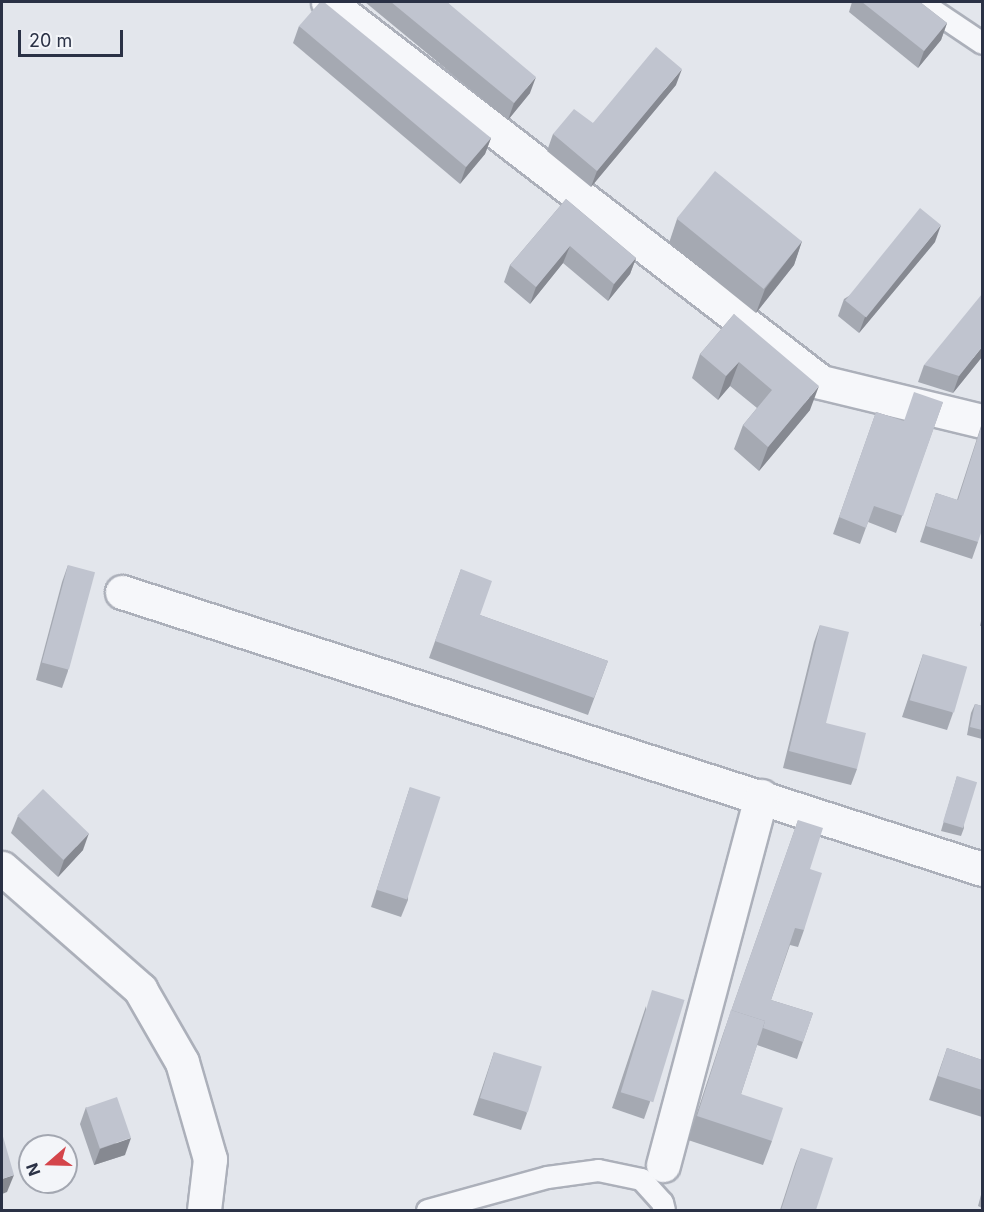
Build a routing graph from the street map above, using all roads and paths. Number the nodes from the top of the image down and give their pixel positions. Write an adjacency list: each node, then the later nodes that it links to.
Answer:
1 (328, 2): 4 (street)
2 (921, 2): 3 (lane)
3 (982, 43)
4 (982, 421)
5 (122, 592): 6 (street)
6 (761, 796): 8 (street); 9 (street)
7 (2, 868): 10 (street)
8 (982, 869)
9 (663, 1165)
10 (204, 1210)
11 (427, 1210): 12 (lane)
12 (664, 1210)

